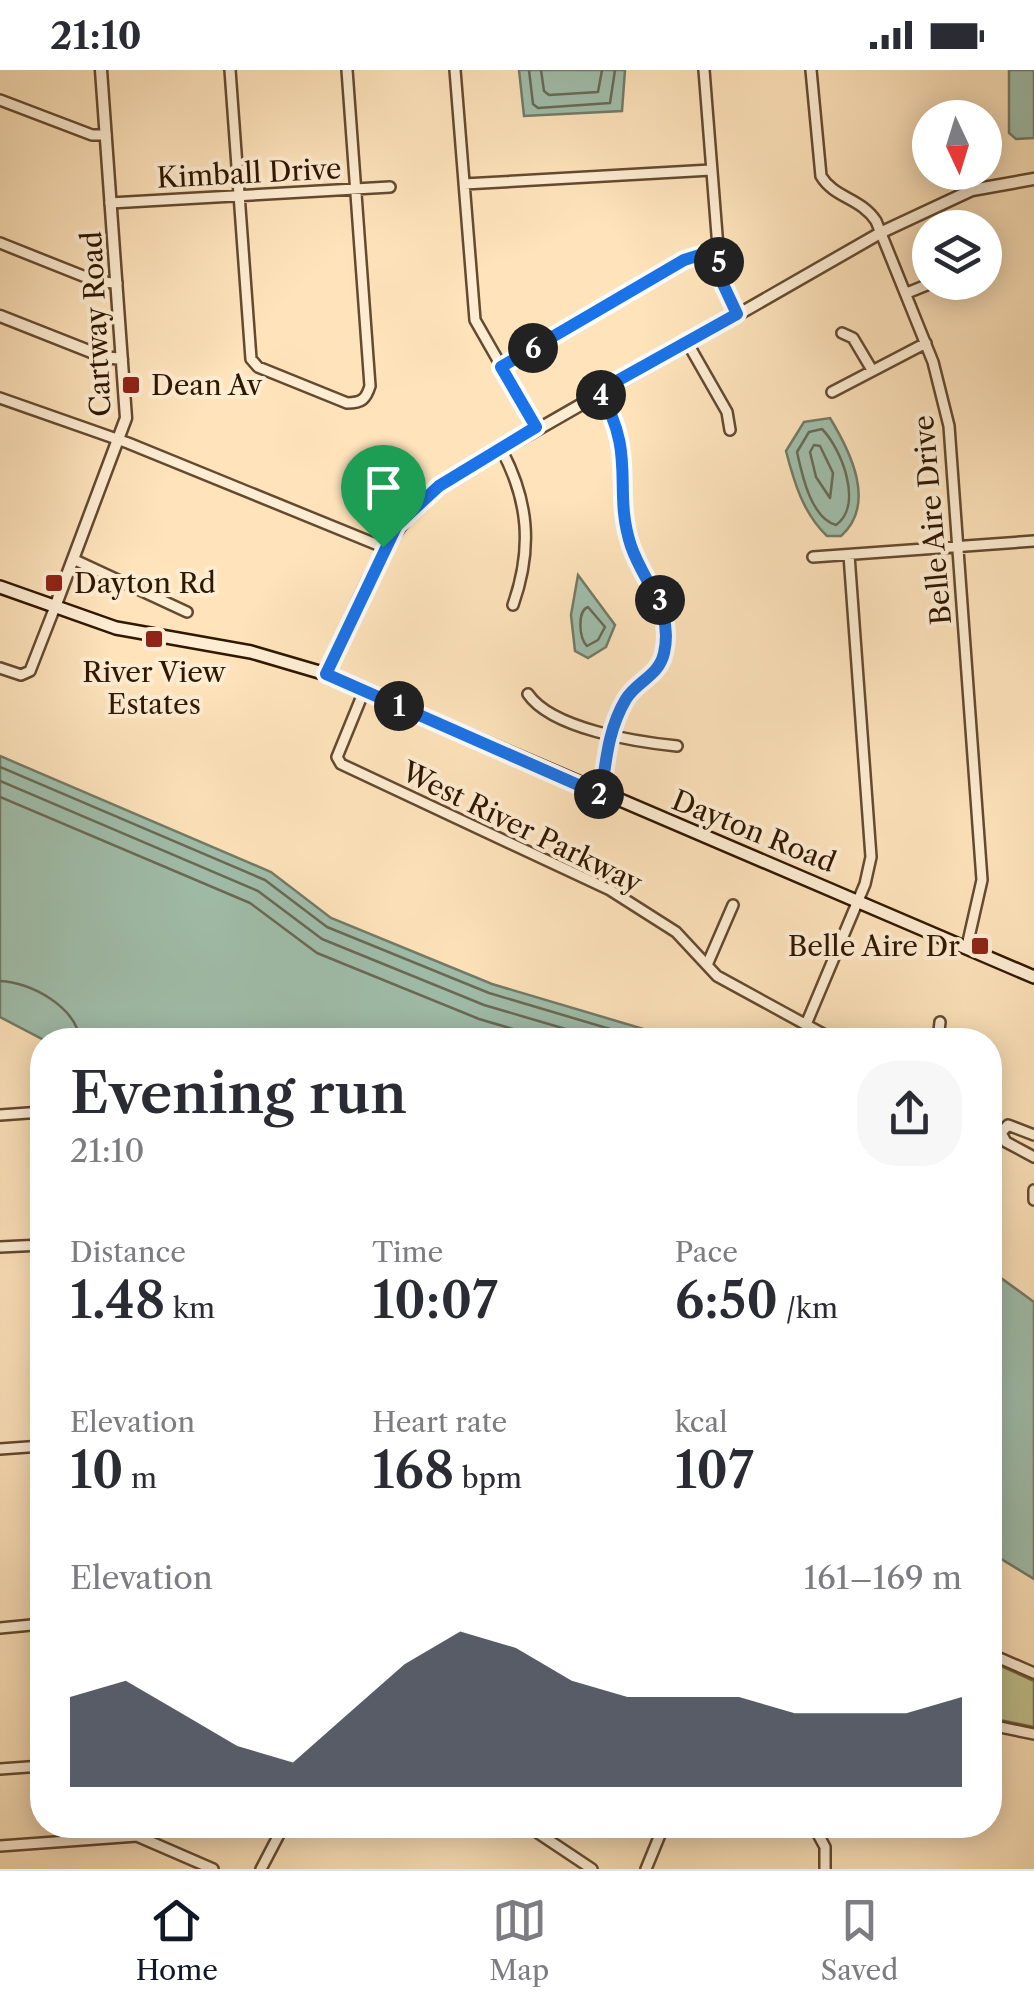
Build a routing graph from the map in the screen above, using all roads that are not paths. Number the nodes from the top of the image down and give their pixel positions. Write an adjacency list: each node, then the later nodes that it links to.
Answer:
1 (100, 70): 8 (street, Cartway Road)
2 (230, 70): 14 (street)
3 (347, 70): 13 (street)
4 (455, 70): 11 (street)
5 (704, 70): 9 (street)
6 (811, 70): 16 (street, Belle Aire Drive)
7 (0, 100): 8 (street)
8 (106, 136): 15 (street, Cartway Road)
9 (711, 170): 11 (street); 18 (street)
10 (1034, 179): 16 (street)
11 (464, 184): 28 (street)
12 (390, 187): 13 (street, Kimball Drive)
13 (356, 189): 14 (street, Kimball Drive); 14 (street)
14 (239, 195): 15 (street, Kimball Drive)
15 (110, 203): 19 (street, Cartway Road)
16 (882, 232): 21 (street, Belle Aire Drive); 22 (street)
17 (0, 243): 19 (street)
18 (718, 254): 22 (street); 28 (street)
19 (116, 283): 27 (street, Cartway Road)
20 (912, 290): 21 (street)
21 (907, 292): 26 (street, Belle Aire Drive)
22 (737, 314): 25 (street)
23 (0, 316): 27 (street)
24 (842, 333): 29 (street)
25 (687, 342): 30 (street); 34 (street)
26 (926, 343): 29 (street); 39 (street, Belle Aire Drive)
27 (122, 359): 35 (street, Cartway Road)
28 (501, 367): 33 (street)
29 (872, 370): 31 (street)
30 (599, 391): 33 (street); 51 (street)
31 (832, 392)
32 (2, 397): 35 (street)
33 (536, 427): 36 (street)
34 (730, 430)
35 (120, 442): 38 (street); 42 (street, Cartway Road)
36 (500, 447): 38 (street); 44 (street)
37 (1034, 541): 39 (street)
38 (383, 547): 48 (street)
39 (958, 547): 40 (street); 56 (street, Belle Aire Drive)
40 (849, 555): 41 (street); 54 (street)
41 (813, 557)
42 (74, 560): 45 (street, Cartway Road); 46 (street)
43 (0, 584): 45 (main road, Dayton Road)
44 (513, 605)
45 (56, 607): 47 (street, Cartway Road); 48 (main road, Dayton Road)
46 (187, 612)
47 (0, 668)
48 (326, 674): 49 (main road, Dayton Road)
49 (364, 690): 53 (main road, Dayton Road); 57 (street, West River Parkway)
50 (528, 694): 51 (street)
51 (610, 736): 52 (street); 53 (street)
52 (677, 746)
53 (601, 795): 54 (main road, Dayton Road)
54 (858, 901): 56 (main road, Dayton Road); 59 (street)
55 (733, 905): 57 (street)
56 (967, 946): 58 (main road, Dayton Road)
57 (707, 965): 59 (street, West River Parkway)
58 (1034, 978)
59 (807, 1022): 61 (street, West River Parkway)
60 (940, 1022): 62 (street)
61 (816, 1028)
62 (939, 1028)
63 (30, 1113): 64 (street)
64 (0, 1116)
65 (1002, 1132): 67 (street)
66 (1002, 1135): 68 (street)
67 (1034, 1135)
68 (1034, 1157)
69 (1034, 1190): 70 (street)
70 (1034, 1200)
71 (30, 1246): 72 (street)
72 (0, 1247)
73 (30, 1447): 74 (street)
74 (0, 1450)
75 (30, 1625): 76 (street)
76 (0, 1628)
77 (1002, 1659): 78 (street)
78 (1034, 1673)
79 (1002, 1727): 80 (street)
80 (1034, 1734)
81 (30, 1767): 82 (street)
82 (0, 1769)
83 (110, 1838): 89 (street)
84 (142, 1838): 90 (street)
85 (277, 1838): 91 (street)
86 (546, 1838): 92 (street)
87 (659, 1838): 93 (street)
88 (820, 1838): 94 (street)
89 (0, 1846)
90 (213, 1869)
91 (261, 1869)
92 (592, 1869)
93 (646, 1869)
94 (825, 1869)

